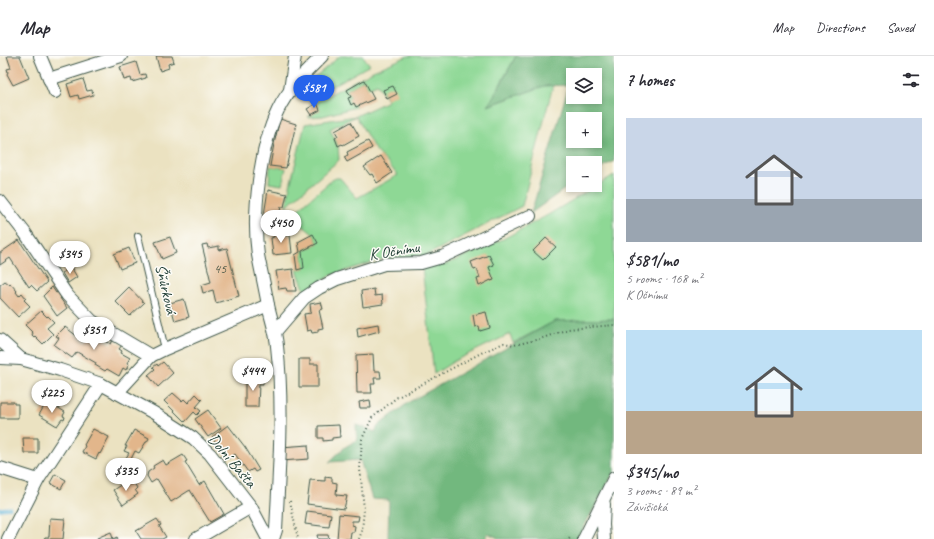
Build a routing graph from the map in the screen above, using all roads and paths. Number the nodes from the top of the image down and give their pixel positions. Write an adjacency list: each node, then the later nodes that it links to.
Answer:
1 (40, 56): 5 (street)
2 (120, 56): 5 (street)
3 (295, 56): 6 (street)
4 (322, 56): 6 (street)
5 (49, 78): 7 (street)
6 (290, 90): 11 (street)
7 (55, 92)
8 (0, 201): 16 (street)
9 (530, 216): 13 (street, K Očnímu)
10 (138, 236): 15 (lane, Šňůrková)
11 (268, 305): 13 (street); 15 (street)
12 (614, 325): 32 (path)
13 (275, 332): 30 (street)
14 (0, 340): 18 (street)
15 (165, 349): 16 (street)
16 (151, 356): 20 (street)
17 (0, 358): 18 (street)
18 (21, 359): 19 (street, Dolní Bašta)
19 (101, 384): 20 (street, Dolní Bašta); 23 (street)
20 (117, 393): 26 (street, Dolní Bašta)
21 (0, 468): 23 (street)
22 (614, 478): 24 (street)
23 (38, 480): 27 (street)
24 (605, 497): 33 (street); 34 (street)
25 (290, 502): 31 (path)
26 (251, 507): 28 (street); 29 (street, Dolní Bašta)
27 (8, 539)
28 (196, 539)
29 (268, 539)
30 (273, 539)
31 (298, 539)
32 (359, 539)
33 (584, 539)
34 (604, 539)

